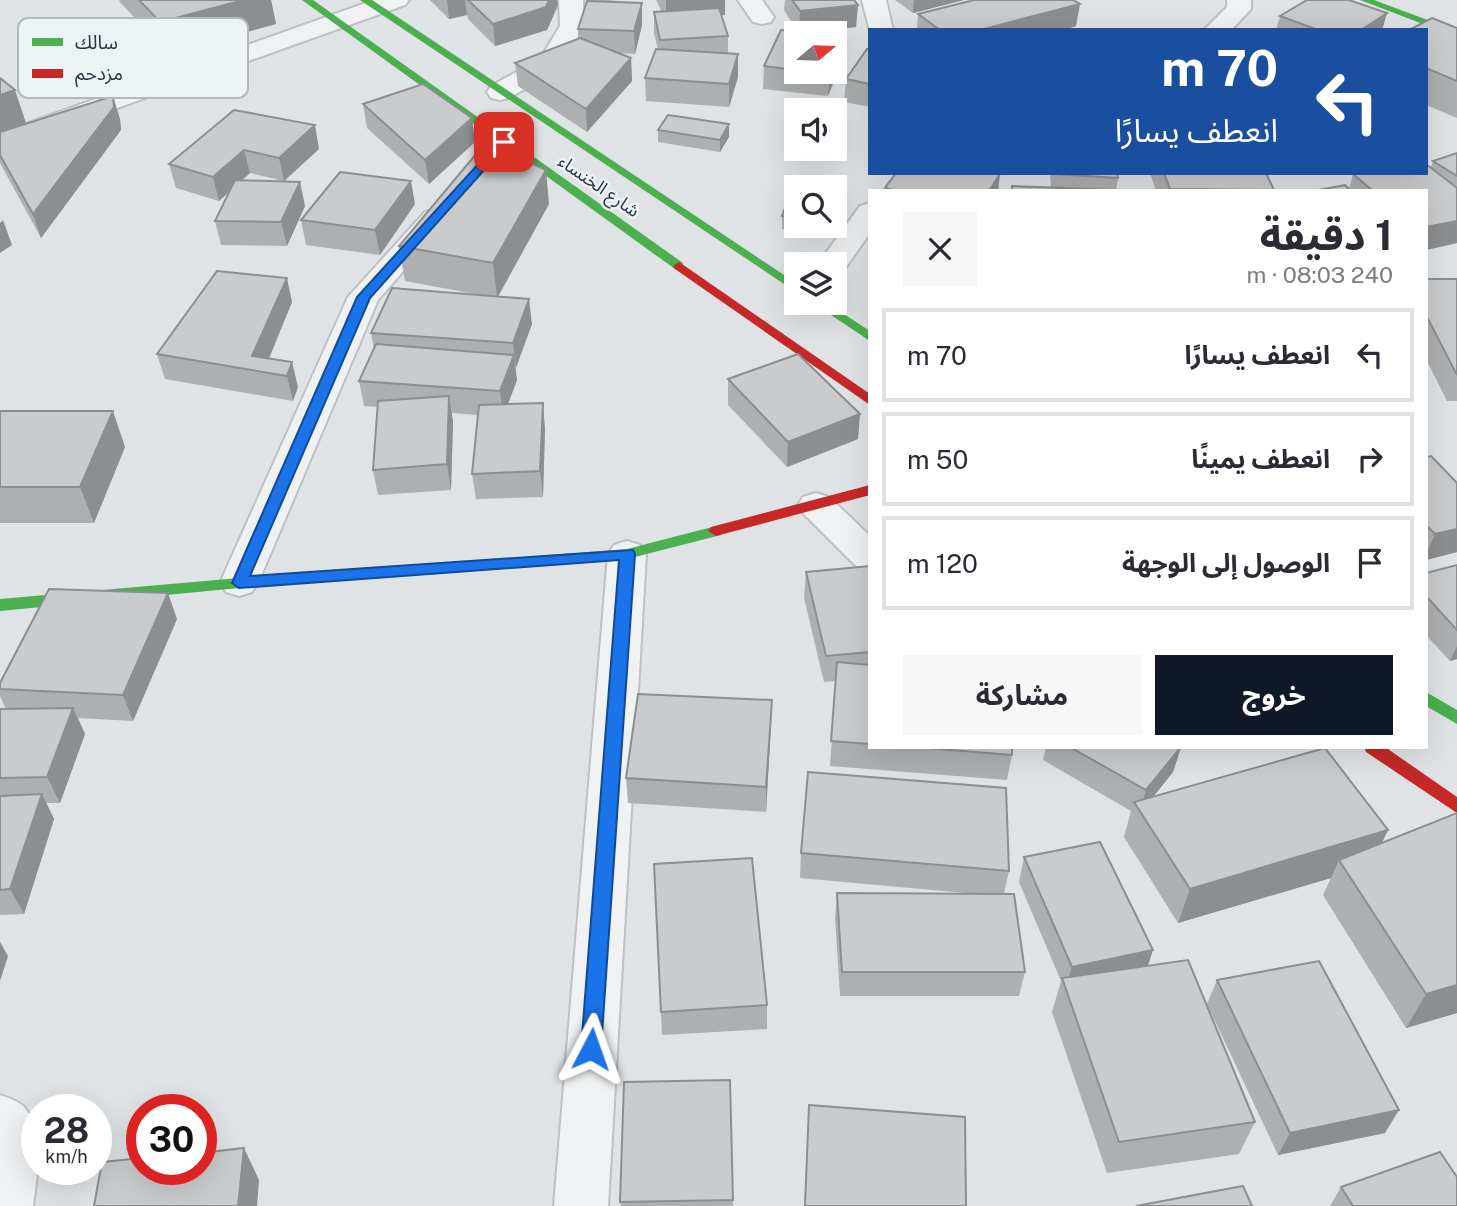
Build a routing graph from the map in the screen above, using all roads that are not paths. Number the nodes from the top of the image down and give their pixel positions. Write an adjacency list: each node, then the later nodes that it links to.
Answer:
1 (307, 0): 7 (street, شارع الخنساء)
2 (571, 0): 12 (street)
3 (874, 0): 8 (street)
4 (1239, 0): 9 (street)
5 (1365, 0): 10 (street)
6 (379, 3): 7 (street); 12 (street, شارع الخنساء)
7 (339, 23): 11 (street); 21 (street, شارع الخنساء)
8 (881, 28)
9 (1218, 28)
10 (1457, 34)
11 (248, 55)
12 (500, 92): 18 (street, شارع الخنساء)
13 (125, 98): 14 (street)
14 (0, 142)
15 (457, 194): 26 (street)
16 (868, 215): 17 (street)
17 (842, 252)
18 (784, 280)
19 (836, 315): 20 (street)
20 (868, 336)
21 (868, 400)
22 (868, 491): 23 (street)
23 (816, 505): 24 (street); 25 (street)
24 (627, 554): 26 (street); 34 (street)
25 (868, 556)
26 (239, 583): 27 (street)
27 (0, 605)
28 (1428, 699): 29 (street)
29 (1457, 718)
30 (1375, 749): 31 (street)
31 (1457, 806)
32 (0, 1119): 33 (street)
33 (6, 1206)
34 (581, 1206)

